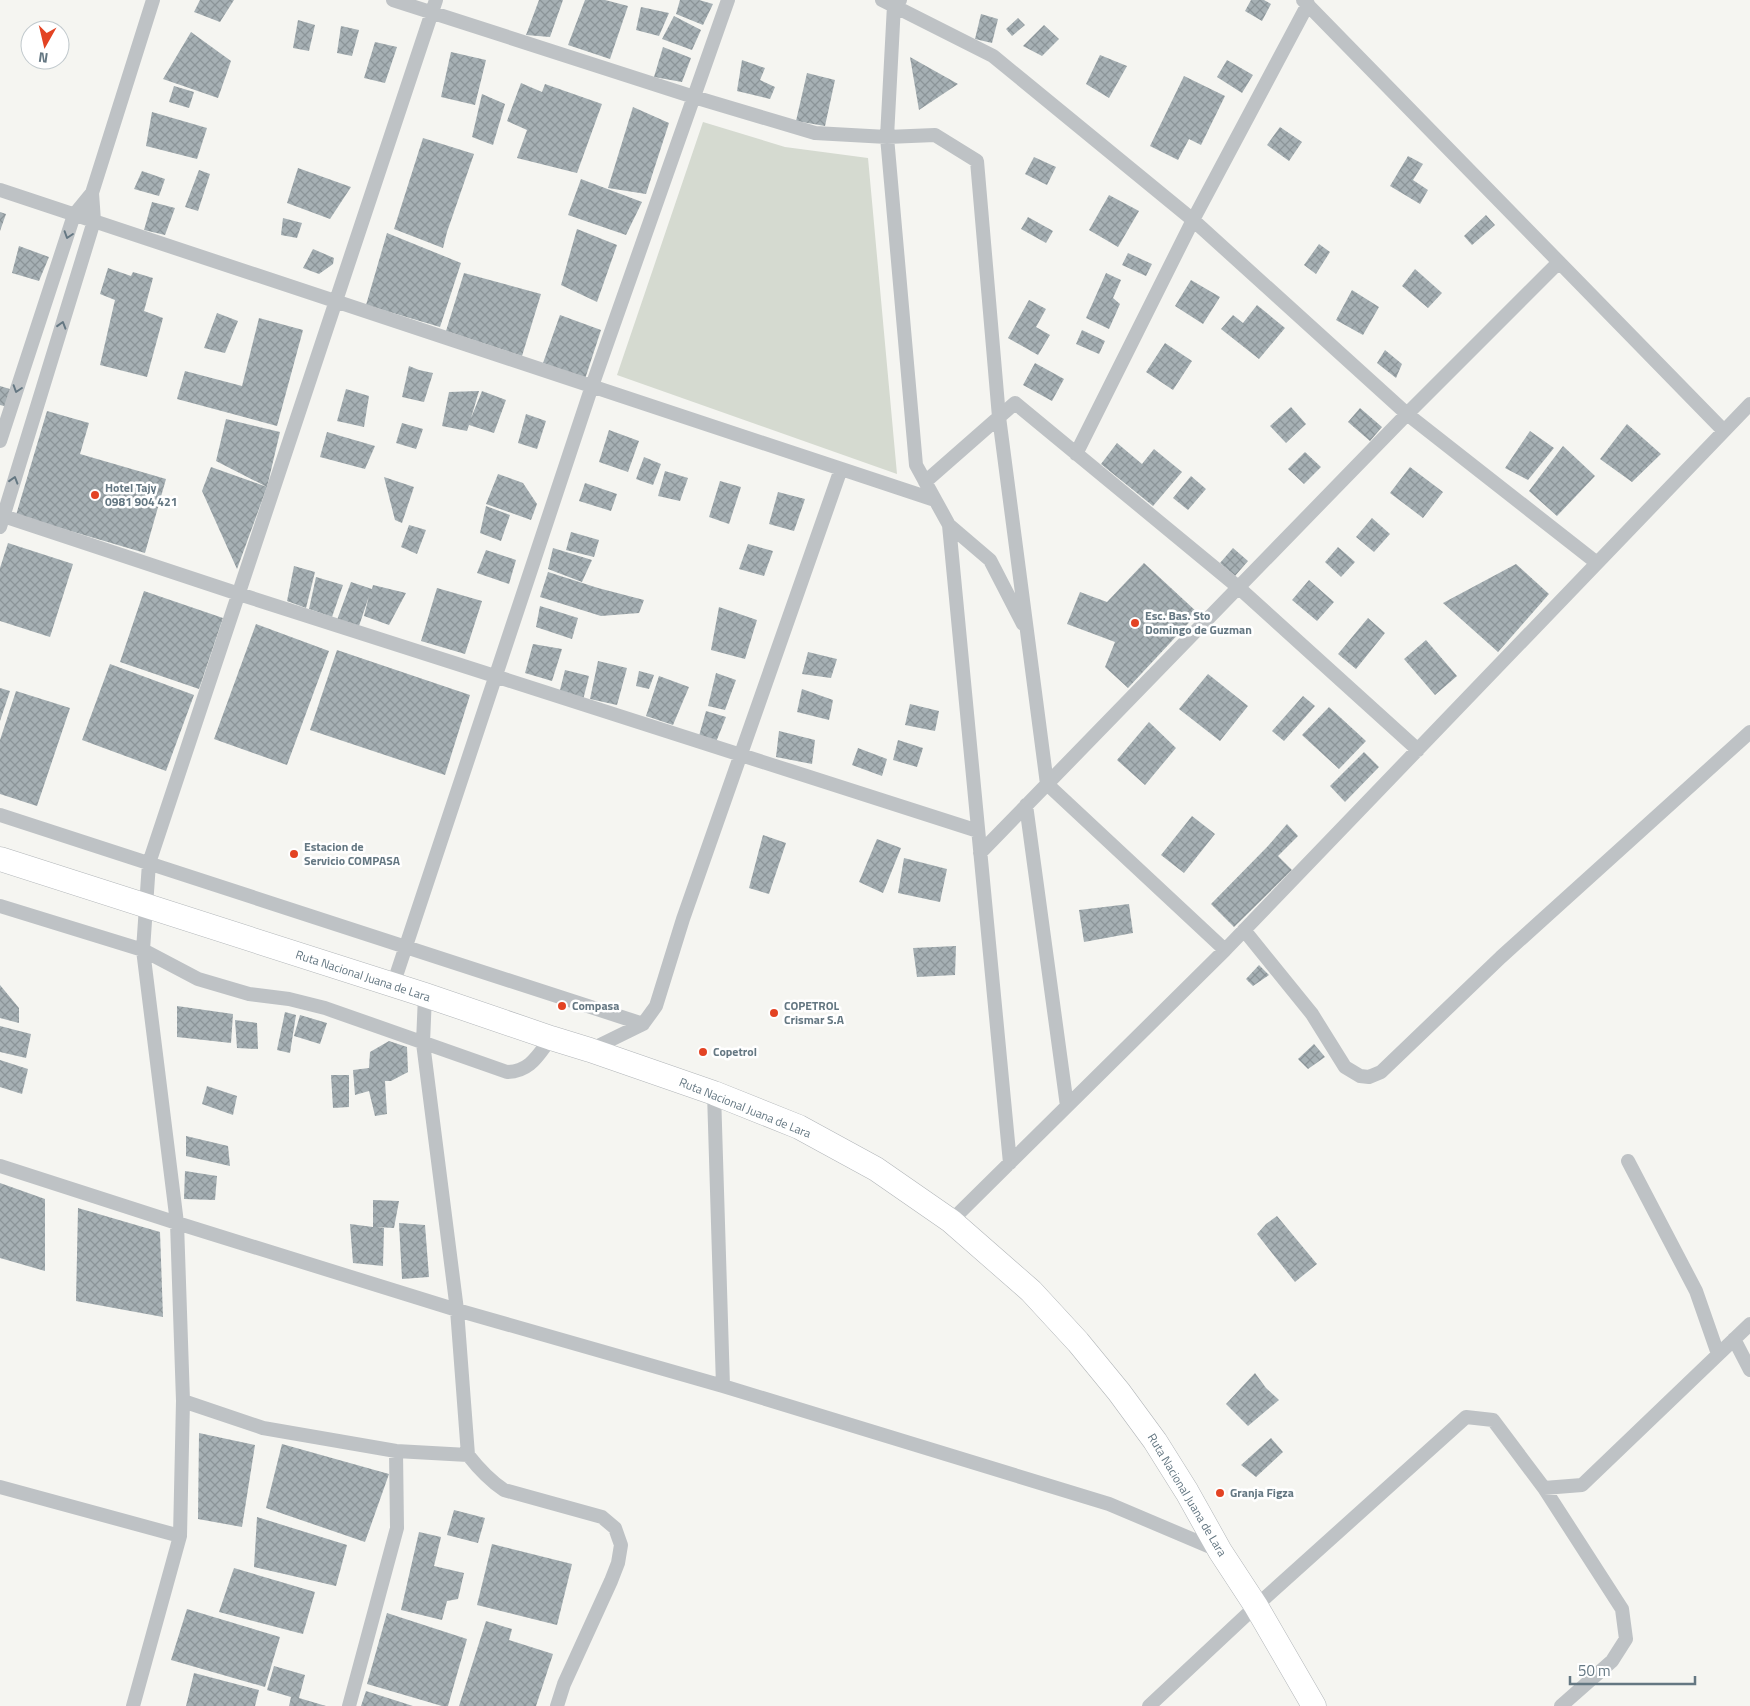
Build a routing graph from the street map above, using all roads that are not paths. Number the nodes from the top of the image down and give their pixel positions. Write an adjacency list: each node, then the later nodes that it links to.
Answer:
1 (153, 0): 10 (street)
2 (393, 0): 6 (street)
3 (728, 0): 7 (street)
4 (892, 2): 8 (street); 12 (street)
5 (1306, 2): 12 (street); 14 (street)
6 (434, 7): 7 (street); 15 (street)
7 (694, 97): 8 (street); 16 (street)
8 (887, 137): 19 (street); 24 (street)
9 (0, 190): 11 (street)
10 (92, 193): 11 (street); 13 (street)
11 (74, 215): 13 (street); 21 (street, one-way to 21)
12 (1193, 220): 18 (street); 22 (street)
13 (94, 221): 15 (street); 26 (street, one-way to 13)
14 (1559, 262): 18 (street); 20 (street)
15 (336, 301): 16 (street); 30 (street)
16 (592, 386): 23 (street); 32 (street)
17 (1750, 404): 20 (street)
18 (1406, 414): 28 (street); 29 (street)
19 (999, 417): 22 (street); 24 (street); 31 (street)
20 (1724, 431): 28 (street)
21 (0, 441)
22 (1076, 454): 29 (street)
23 (841, 469): 25 (street); 35 (street)
24 (925, 482): 25 (street)
25 (935, 500): 27 (street)
26 (1, 519): 30 (street)
27 (949, 525): 31 (street); 39 (street)
28 (1597, 563): 34 (street)
29 (1238, 587): 34 (street); 36 (street)
30 (239, 594): 32 (street); 42 (street)
31 (1027, 634): 36 (street)
32 (496, 676): 35 (street); 46 (street)
33 (1750, 732): 45 (street)
34 (1418, 750): 45 (street)
35 (740, 755): 39 (street); 51 (street)
36 (1047, 784): 37 (street); 48 (street)
37 (1026, 805): 40 (street); 56 (street)
38 (0, 815): 42 (street)
39 (978, 831): 40 (street)
40 (980, 853): 58 (street)
41 (0, 859): 44 (highway, Ruta Nacional Juana de Lara)
42 (149, 863): 44 (street); 46 (street)
43 (0, 906): 47 (street)
44 (146, 906): 47 (street); 49 (highway, Ruta Nacional Juana de Lara)
45 (1244, 930): 48 (street)
46 (406, 947): 49 (street); 51 (street)
47 (143, 950): 53 (street); 61 (street)
48 (1225, 950): 56 (street)
49 (393, 985): 50 (highway, Ruta Nacional Juana de Lara)
50 (425, 995): 52 (highway, Ruta Nacional Juana de Lara); 53 (street)
51 (643, 1024): 54 (street)
52 (551, 1038): 53 (street); 54 (highway, Ruta Nacional Juana de Lara)
53 (423, 1043): 62 (street)
54 (590, 1050): 55 (highway, Ruta Nacional Juana de Lara)
55 (714, 1093): 60 (highway, Ruta Nacional Juana de Lara); 67 (street)
56 (1066, 1106): 58 (street)
57 (1628, 1161): 65 (street)
58 (1010, 1163): 60 (street)
59 (0, 1166): 61 (street)
60 (951, 1221): 74 (highway, Ruta Nacional Juana de Lara)
61 (177, 1223): 62 (street); 68 (street)
62 (457, 1310): 67 (street); 70 (street)
63 (1750, 1324): 64 (street)
64 (1734, 1339): 65 (street); 66 (street)
65 (1718, 1354): 72 (street)
66 (1750, 1370)
67 (723, 1386): 74 (street)
68 (183, 1400): 69 (street); 73 (street)
69 (396, 1451): 70 (street); 77 (street)
70 (468, 1454): 78 (street)
71 (0, 1488): 73 (street)
72 (1544, 1488): 75 (street); 81 (street)
73 (180, 1536): 76 (street)
74 (1220, 1551): 75 (highway, Ruta Nacional Juana de Lara)
75 (1256, 1606): 79 (street); 80 (highway, Ruta Nacional Juana de Lara)
76 (132, 1706)
77 (349, 1706)
78 (557, 1706)
79 (1149, 1706)
80 (1314, 1706)
81 (1561, 1706)

